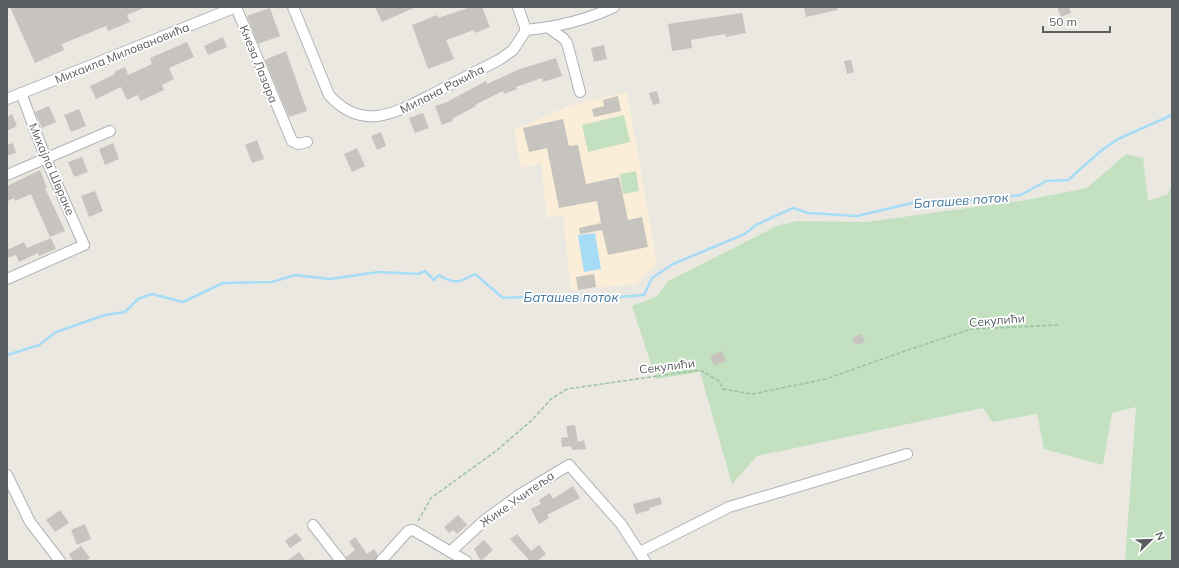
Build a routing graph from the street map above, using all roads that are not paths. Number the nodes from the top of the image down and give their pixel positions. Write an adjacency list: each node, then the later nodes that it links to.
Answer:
1 (236, 7): 5 (street, Михаила Миловановића); 12 (street, Кнеза Лазара)
2 (293, 7): 7 (street, Милана Ракића)
3 (518, 7): 7 (street)
4 (614, 7): 6 (street)
5 (220, 10): 9 (street, Михаила Миловановића)
6 (549, 28): 7 (street); 8 (street)
7 (526, 30)
8 (580, 92)
9 (21, 93): 10 (street, Михаила Миловановића); 13 (street, Михајла Швраке)
10 (7, 99)
11 (110, 132): 13 (street)
12 (307, 142)
13 (46, 159): 14 (street); 15 (street, Михајла Швраке)
14 (7, 175)
15 (7, 279)
16 (907, 454): 20 (street)
17 (7, 475): 21 (street)
18 (313, 525): 22 (street)
19 (450, 552): 20 (street, Жике Учитеља); 23 (street); 24 (street)
20 (642, 557)
21 (60, 561)
22 (340, 561)
23 (381, 561)
24 (466, 561)

